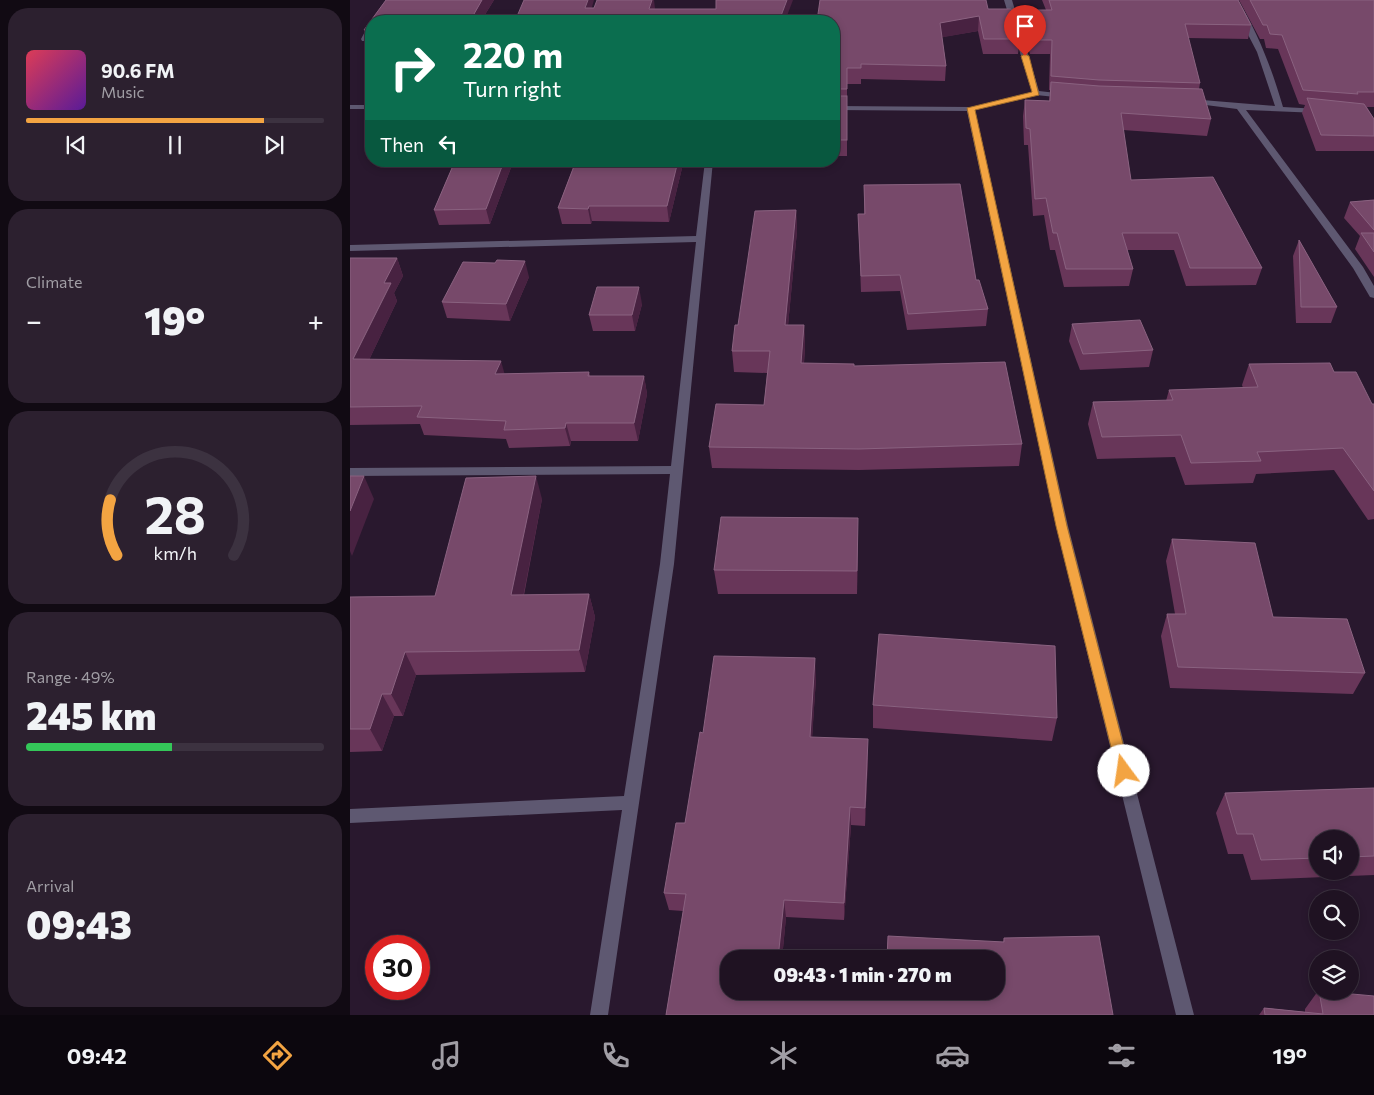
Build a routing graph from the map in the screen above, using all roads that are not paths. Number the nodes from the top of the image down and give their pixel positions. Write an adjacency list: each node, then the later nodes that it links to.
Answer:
1 (1008, 0): 3 (street)
2 (1234, 0): 9 (street)
3 (1036, 93): 4 (street); 11 (street)
4 (1071, 96)
5 (1177, 100): 8 (street)
6 (350, 107): 7 (street)
7 (365, 107)
8 (1240, 107): 9 (street); 16 (street)
9 (1279, 107): 12 (street)
10 (840, 108): 11 (street)
11 (971, 108): 22 (street)
12 (1326, 111)
13 (708, 167): 14 (street)
14 (702, 239): 15 (street); 17 (street)
15 (350, 248)
16 (1374, 295)
17 (678, 470): 18 (street); 19 (street)
18 (350, 472)
19 (629, 803): 20 (street); 21 (street)
20 (350, 816)
21 (599, 1015)
22 (1185, 1015)

